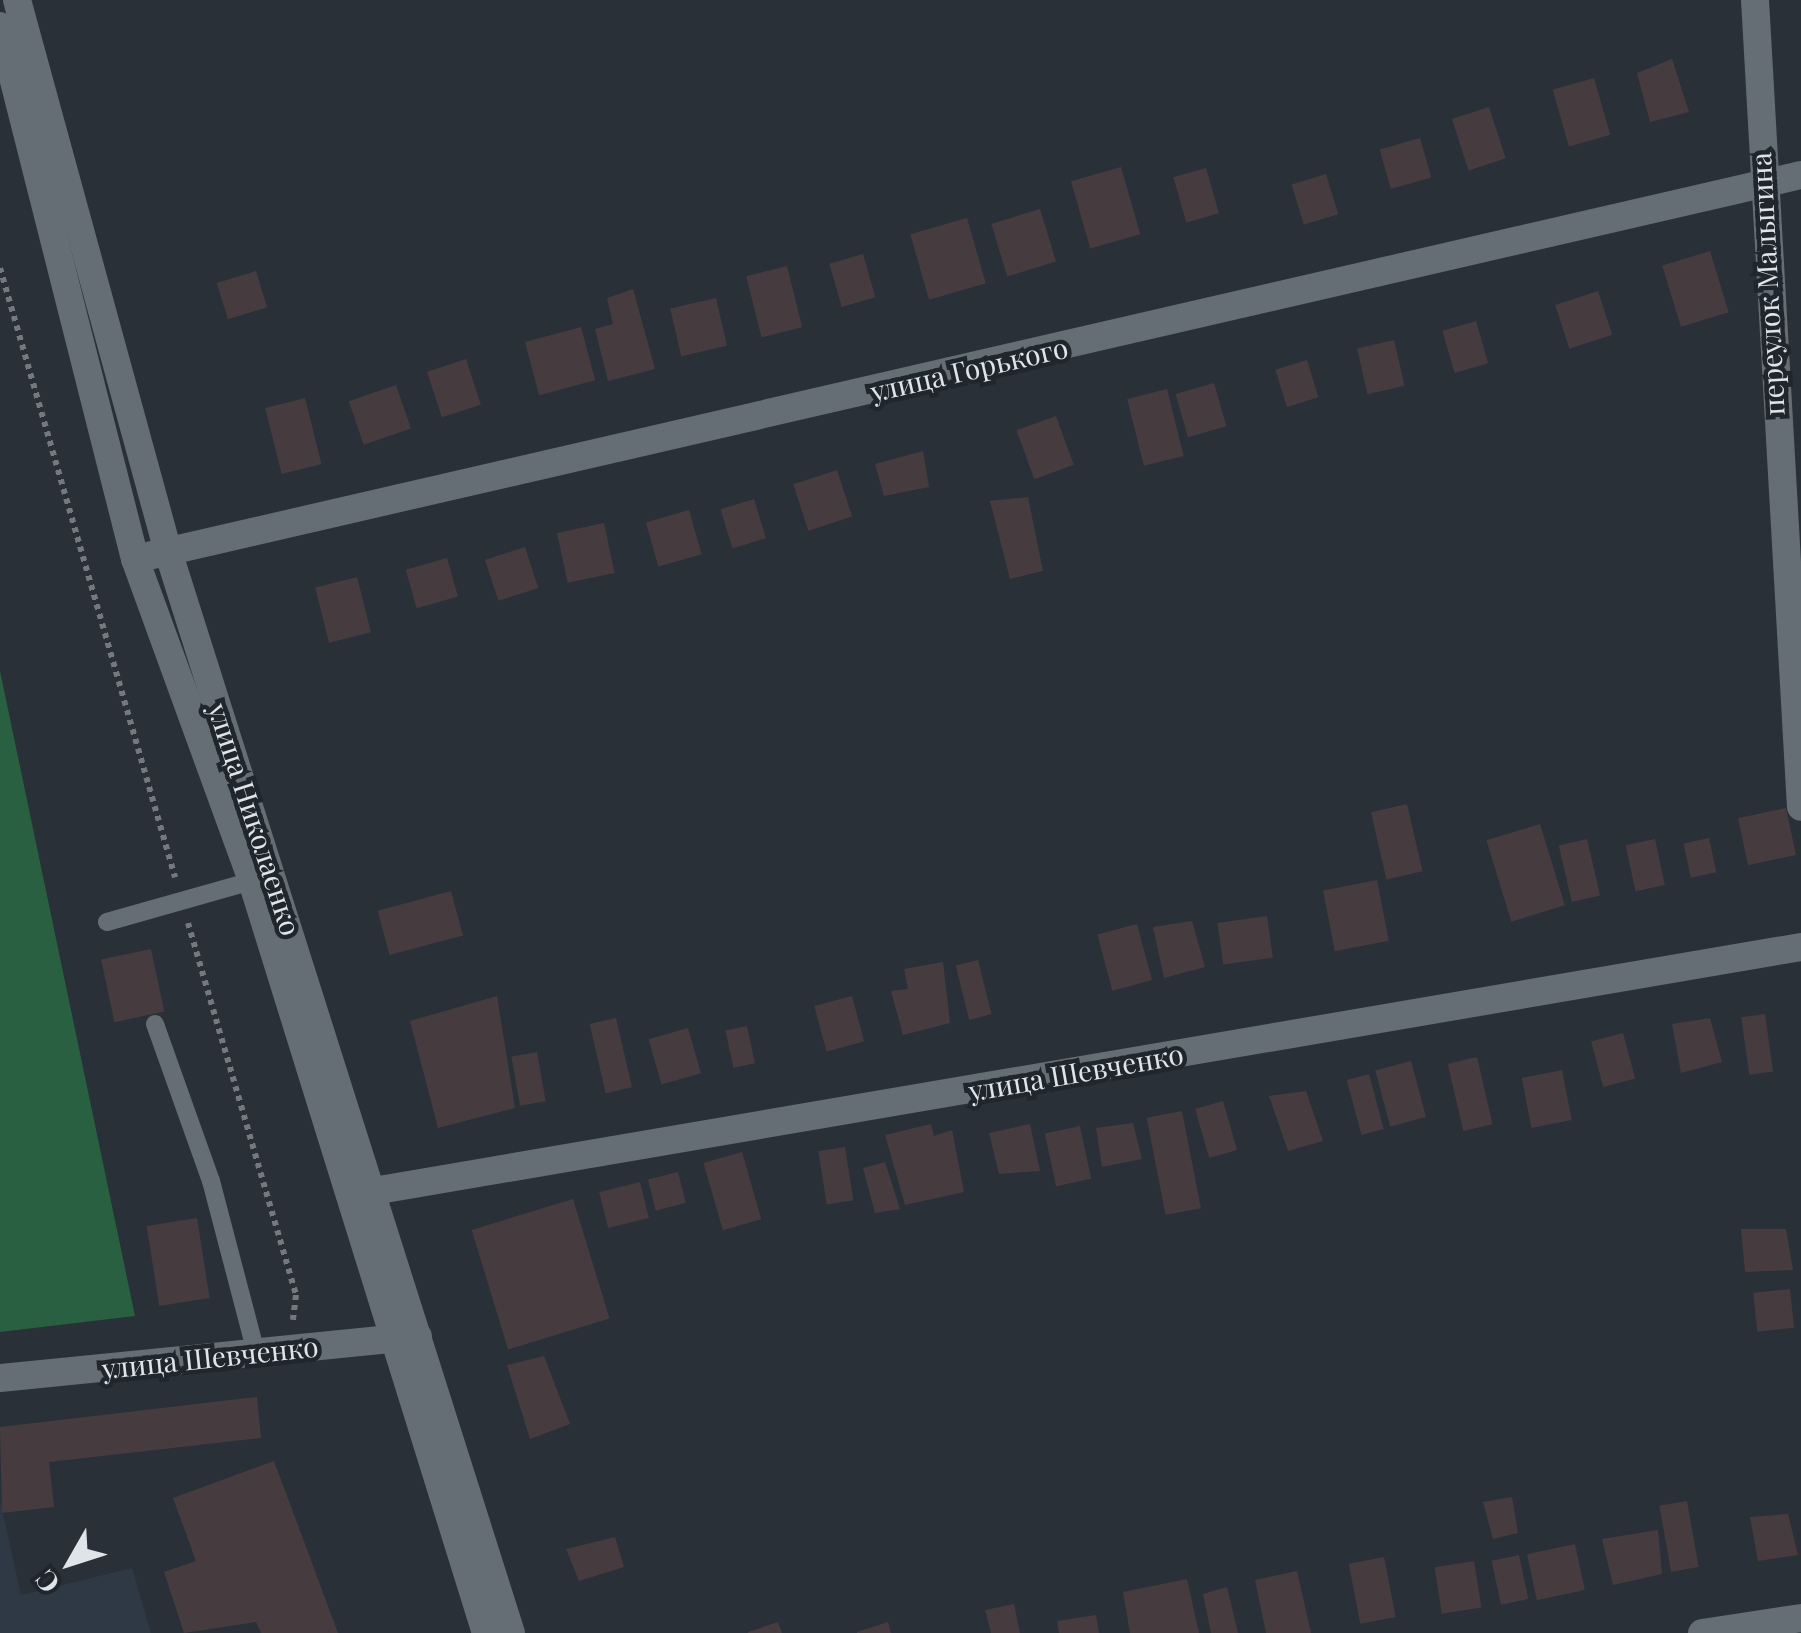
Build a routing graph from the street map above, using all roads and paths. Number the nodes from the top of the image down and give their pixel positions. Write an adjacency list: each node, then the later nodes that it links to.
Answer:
1 (17, 0): 7 (street, улица Николаенко)
2 (1754, 0): 5 (street, переулок Малыгина)
3 (0, 26): 8 (street, улица Николаенко)
4 (1801, 175): 5 (street, улица Горького)
5 (1760, 183): 7 (street, улица Горького); 9 (street, переулок Малыгина)
6 (0, 268): 11 (path)
7 (167, 548): 8 (street, улица Горького); 15 (street, улица Николаенко)
8 (135, 559): 10 (street, улица Николаенко)
9 (1801, 807)
10 (252, 881): 11 (lane); 15 (street, улица Николаенко)
11 (182, 901): 12 (lane); 17 (path)
12 (107, 922)
13 (1801, 947): 15 (street, улица Шевченко)
14 (156, 1024): 18 (lane)
15 (362, 1194): 16 (street, улица Николаенко)
16 (407, 1337): 17 (street, улица Шевченко); 21 (street, улица Николаенко); 22 (street, улица Николаенко)
17 (289, 1350): 18 (street, улица Шевченко)
18 (256, 1352): 19 (street, улица Шевченко)
19 (0, 1378)
20 (1801, 1618): 23 (street)
21 (486, 1633)
22 (511, 1633)
23 (1702, 1633)

